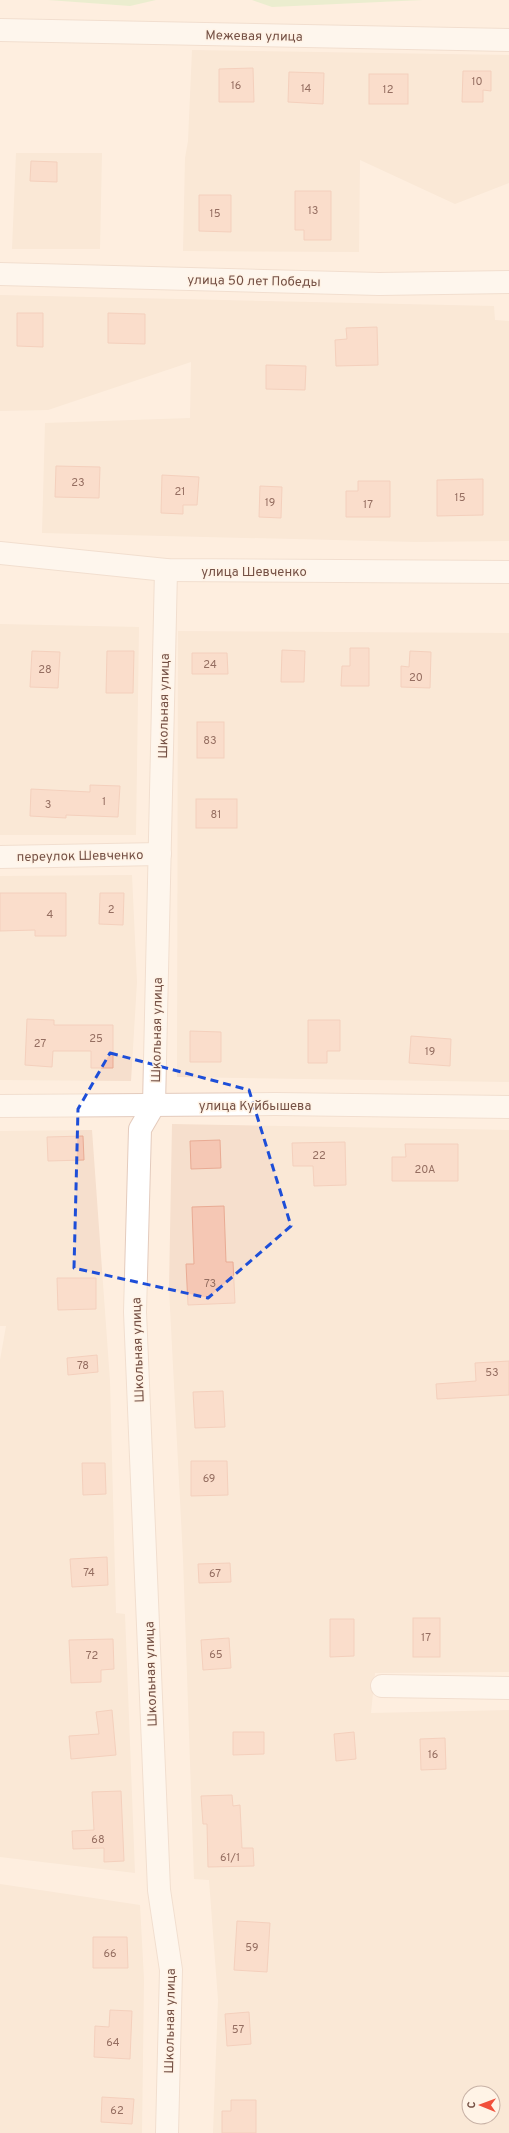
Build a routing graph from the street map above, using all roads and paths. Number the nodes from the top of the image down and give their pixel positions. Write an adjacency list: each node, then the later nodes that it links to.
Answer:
1 (0, 30): 2 (street, Межевая улица)
2 (509, 40)
3 (0, 274): 4 (street, улица 50 лет Победы)
4 (509, 282)
5 (0, 552): 6 (street, улица Шевченко)
6 (166, 570): 7 (street, улица Шевченко); 8 (street, Школьная улица)
7 (509, 572)
8 (160, 854): 9 (street, переулок Шевченко); 10 (street, Школьная улица)
9 (0, 857)
10 (154, 1105): 11 (street, улица Куйбышева); 12 (street, улица Куйбышева); 15 (street, Школьная улица)
11 (0, 1106)
12 (509, 1107)
13 (382, 1686): 14 (street)
14 (509, 1688)
15 (167, 2133)

